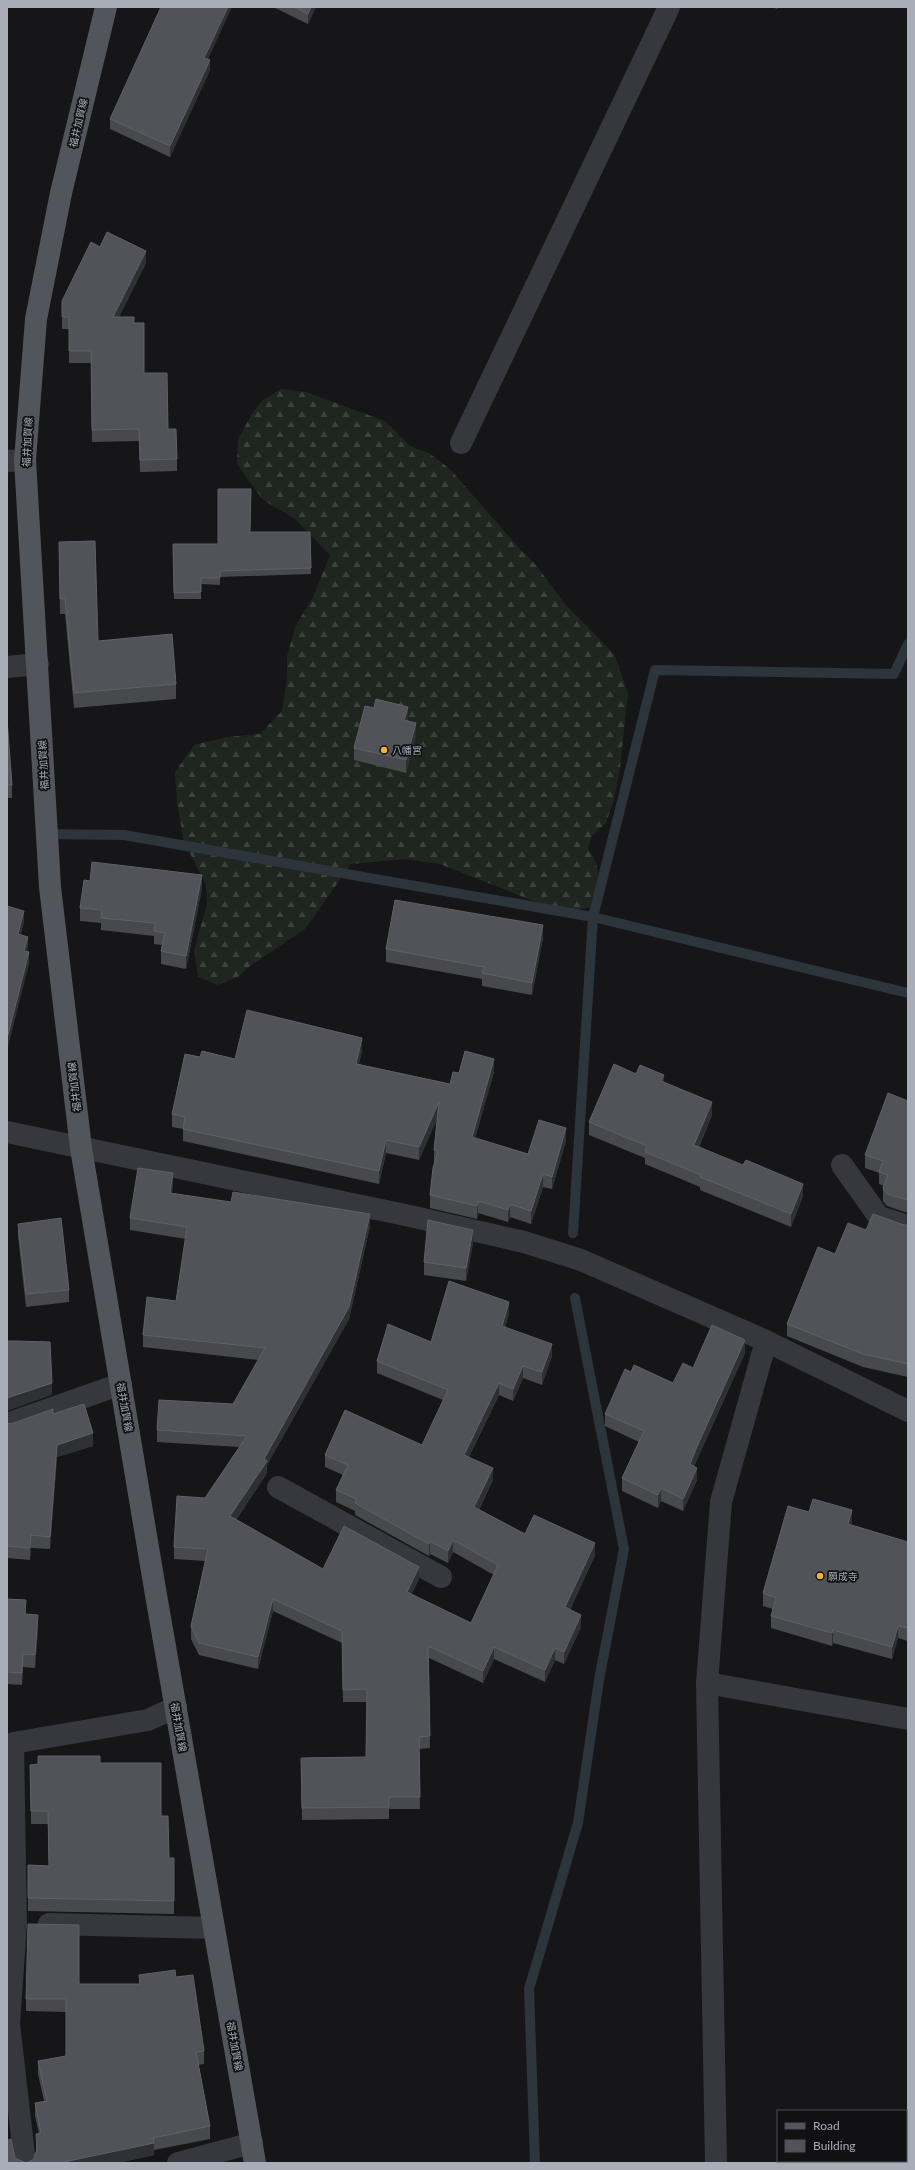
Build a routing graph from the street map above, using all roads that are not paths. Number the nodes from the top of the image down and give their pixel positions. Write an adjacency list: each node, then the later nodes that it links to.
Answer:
1 (106, 7): 4 (main road, 福井加賀線)
2 (669, 7): 3 (street)
3 (461, 442)
4 (16, 461): 5 (main road, 福井加賀線)
5 (38, 664): 6 (street); 8 (main road, 福井加賀線)
6 (7, 667)
7 (7, 1132): 8 (street)
8 (81, 1148): 11 (street); 12 (main road, 福井加賀線)
9 (842, 1165): 10 (street)
10 (908, 1226)
11 (766, 1341): 13 (street); 17 (street)
12 (121, 1384): 14 (street); 18 (main road, 福井加賀線)
13 (908, 1411)
14 (7, 1424)
15 (278, 1487): 16 (street)
16 (441, 1577)
17 (707, 1683): 19 (street); 25 (street)
18 (176, 1707): 20 (street); 21 (main road, 福井加賀線)
19 (908, 1719)
20 (11, 1923): 21 (street); 23 (street)
21 (214, 1928): 22 (main road, 福井加賀線)
22 (254, 2153): 24 (street)
23 (25, 2163)
24 (178, 2163)
25 (716, 2163)

